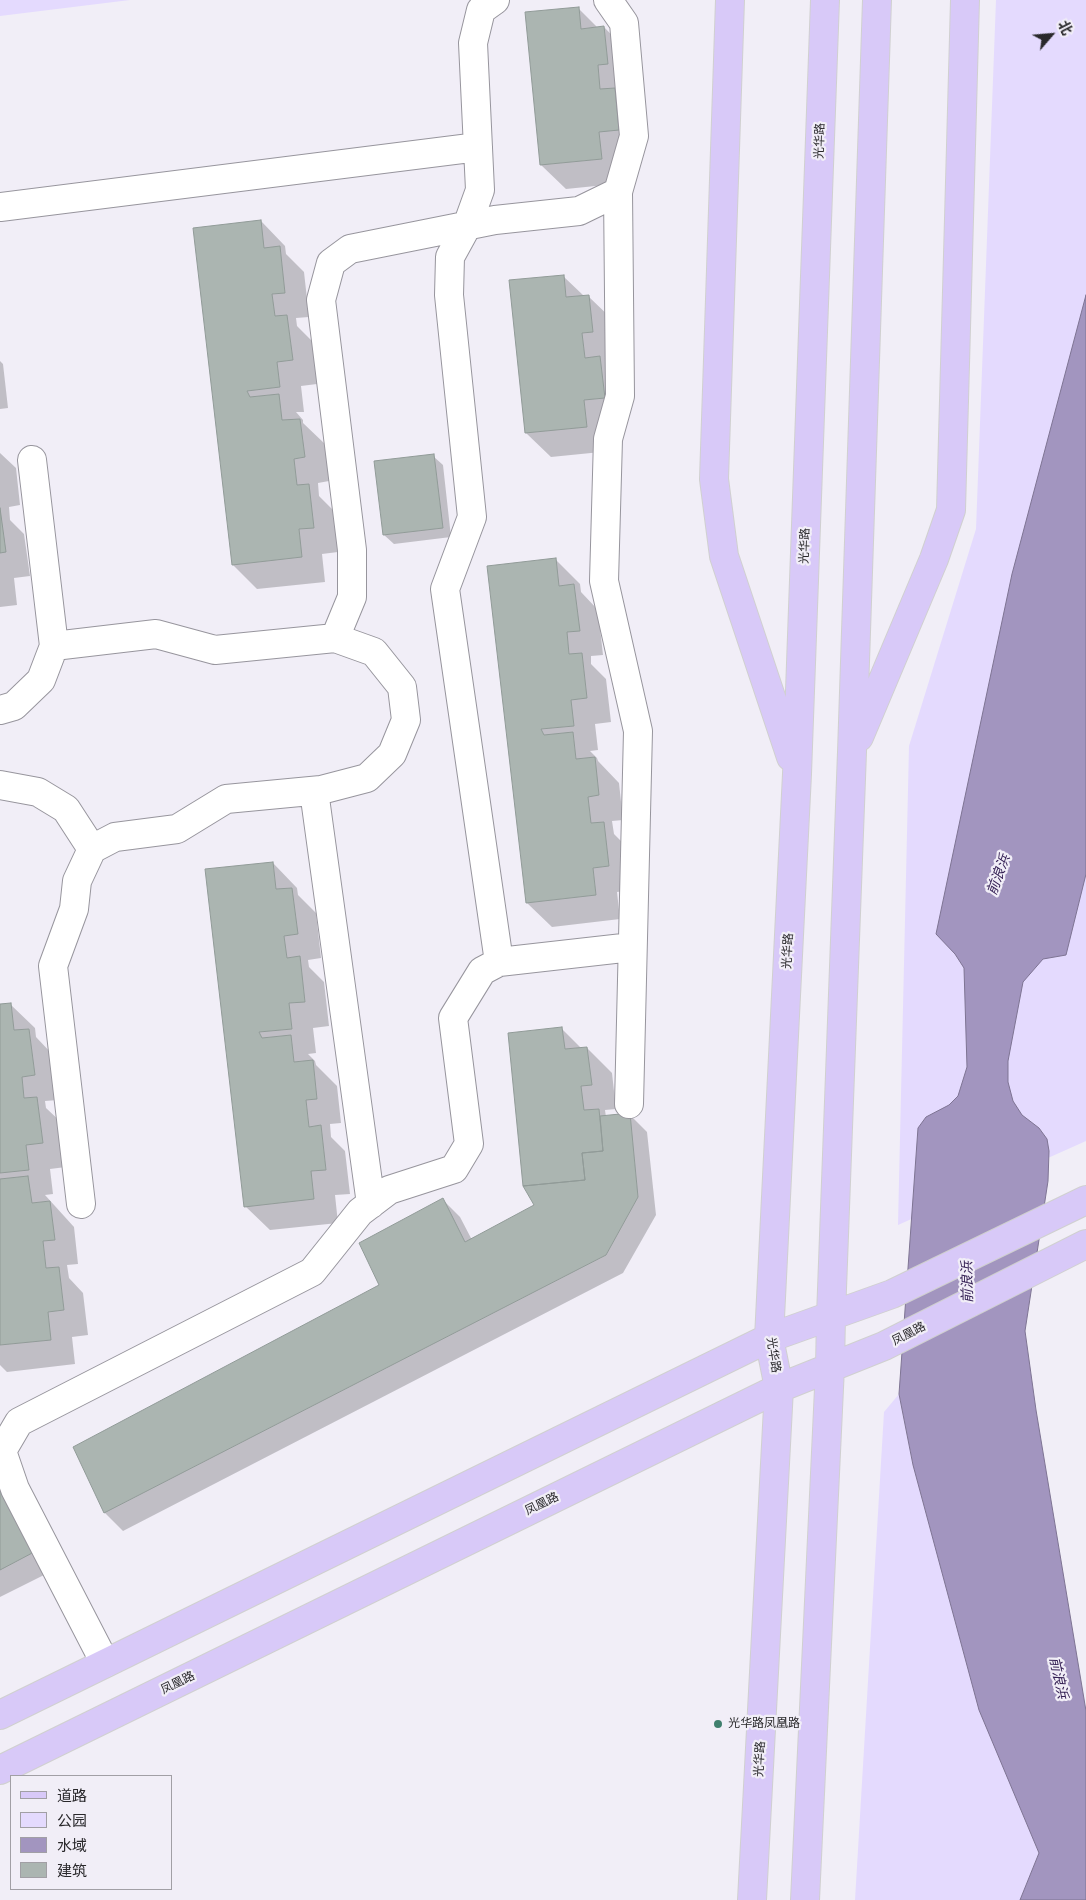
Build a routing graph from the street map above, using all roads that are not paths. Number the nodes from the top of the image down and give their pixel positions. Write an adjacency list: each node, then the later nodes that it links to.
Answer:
1 (462, 0): 8 (lane)
2 (495, 0): 8 (lane)
3 (608, 0): 10 (lane)
4 (730, 0): 18 (main road)
5 (825, 0): 18 (main road, 光华路)
6 (877, 0): 17 (main road)
7 (965, 0): 17 (main road)
8 (473, 43): 9 (lane)
9 (478, 147): 11 (lane); 12 (lane)
10 (618, 192): 12 (lane); 22 (lane)
11 (0, 208)
12 (467, 226): 14 (lane); 23 (lane)
13 (32, 460): 15 (lane)
14 (335, 638): 15 (lane); 20 (lane)
15 (54, 646): 16 (lane)
16 (0, 710)
17 (852, 752): 29 (main road)
18 (797, 774): 30 (main road, 光华路)
19 (0, 785): 21 (lane)
20 (314, 791): 21 (lane); 26 (lane)
21 (92, 849): 25 (lane)
22 (632, 947): 23 (lane); 24 (lane)
23 (499, 962): 26 (lane)
24 (629, 1104)
25 (81, 1204)
26 (371, 1204): 33 (lane)
27 (1074, 1206): 29 (main road)
28 (1086, 1244): 31 (main road, 凤凰路)
29 (831, 1316): 30 (main road); 31 (main road)
30 (769, 1338): 32 (main road, 光华路); 33 (main road)
31 (830, 1367): 32 (main road, 凤凰路); 37 (main road)
32 (779, 1388): 35 (main road, 凤凰路); 36 (main road, 光华路)
33 (105, 1663): 34 (main road)
34 (0, 1715)
35 (0, 1770)
36 (752, 1900)
37 (805, 1900)

